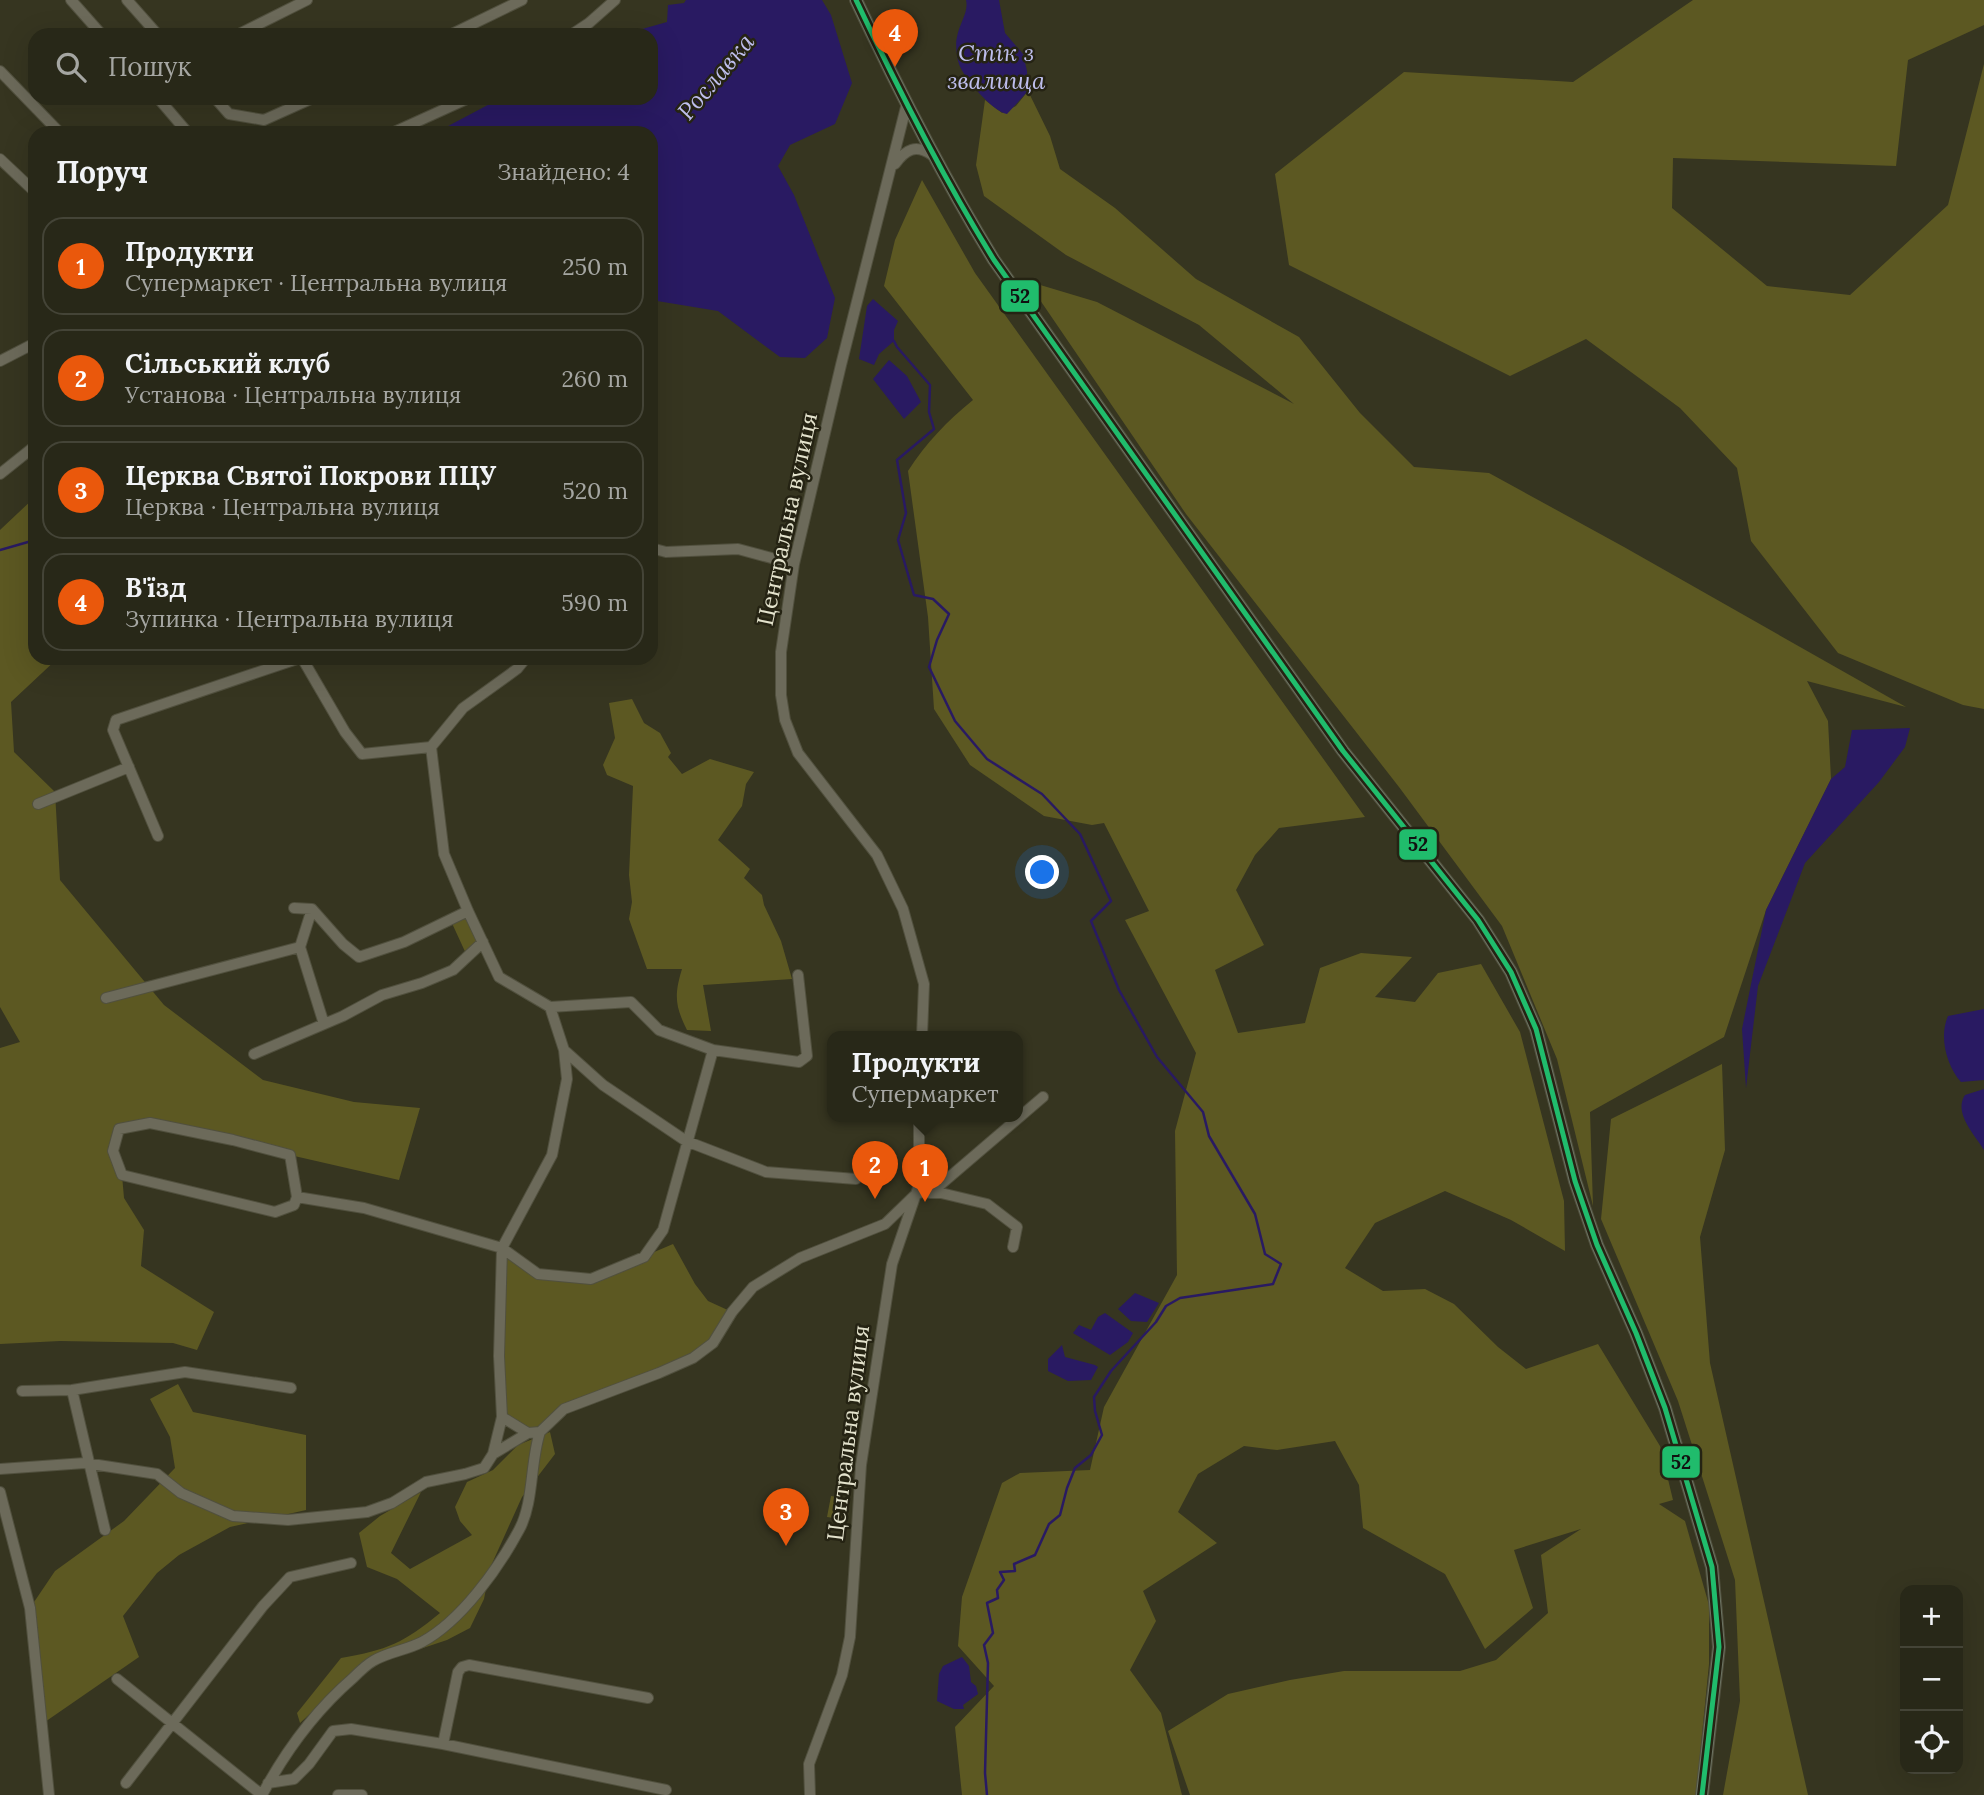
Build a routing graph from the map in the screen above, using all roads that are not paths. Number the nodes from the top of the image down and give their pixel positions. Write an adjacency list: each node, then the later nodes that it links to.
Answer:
1 (71, 0): 7 (street)
2 (127, 0): 8 (street)
3 (307, 0): 9 (street)
4 (522, 0): 10 (street)
5 (615, 0): 11 (street)
6 (856, 0): 19 (main road)
7 (96, 28)
8 (152, 28)
9 (251, 28)
10 (464, 28)
11 (582, 28)
12 (0, 71): 13 (street)
13 (28, 100)
14 (33, 105): 20 (street)
15 (164, 105): 21 (street)
16 (221, 105): 17 (street)
17 (297, 105)
18 (454, 105): 22 (street)
19 (906, 107): 23 (main road); 25 (street, Центральна вулиця)
20 (53, 126)
21 (182, 126)
22 (408, 126)
23 (932, 155): 25 (street); 86 (main road)
24 (0, 159): 26 (street)
25 (891, 169): 32 (street, Центральна вулиця)
26 (28, 185)
27 (28, 347): 28 (street)
28 (0, 361)
29 (28, 452): 30 (street)
30 (0, 474)
31 (658, 550): 32 (street)
32 (794, 564): 49 (street, Центральна вулиця)
33 (280, 665): 37 (street)
34 (305, 665): 36 (street)
35 (520, 665): 36 (street)
36 (431, 747): 42 (street)
37 (129, 767): 38 (street); 39 (street)
38 (38, 804)
39 (158, 836)
40 (294, 908): 41 (street)
41 (312, 909): 42 (street); 44 (street)
42 (468, 911): 43 (street)
43 (483, 942): 47 (street); 48 (street)
44 (300, 947): 46 (street); 48 (street)
45 (798, 975): 51 (street)
46 (106, 998)
47 (550, 1007): 50 (street); 51 (street)
48 (324, 1024): 52 (street)
49 (922, 1031)
50 (564, 1050): 57 (street); 62 (street)
51 (713, 1050): 57 (street)
52 (254, 1054)
53 (1042, 1097): 54 (street)
54 (1023, 1113)
55 (919, 1122): 59 (street, Центральна вулиця)
56 (1013, 1122): 59 (street)
57 (685, 1142): 58 (street); 62 (street)
58 (856, 1179)
59 (916, 1194): 61 (street); 67 (street); 85 (street, Центральна вулиця)
60 (297, 1197): 60 (street); 62 (street)
61 (1013, 1247)
62 (502, 1248): 66 (street)
63 (291, 1388): 64 (street)
64 (72, 1390): 65 (street); 69 (street)
65 (22, 1391)
66 (502, 1417): 67 (street); 68 (street)
67 (534, 1432): 68 (street); 79 (street)
68 (493, 1454): 69 (street)
69 (90, 1464): 70 (street); 72 (street)
70 (0, 1469)
71 (0, 1492): 81 (street)
72 (105, 1530)
73 (351, 1563): 76 (street)
74 (117, 1679): 76 (street)
75 (648, 1698): 77 (street)
76 (174, 1724): 78 (street); 82 (street)
77 (443, 1744): 79 (street); 80 (street)
78 (126, 1783)
79 (268, 1783): 82 (street)
80 (666, 1790)
81 (49, 1795)
82 (262, 1795)
83 (338, 1795): 84 (street)
84 (362, 1795)
85 (810, 1795)
86 (1702, 1795)

